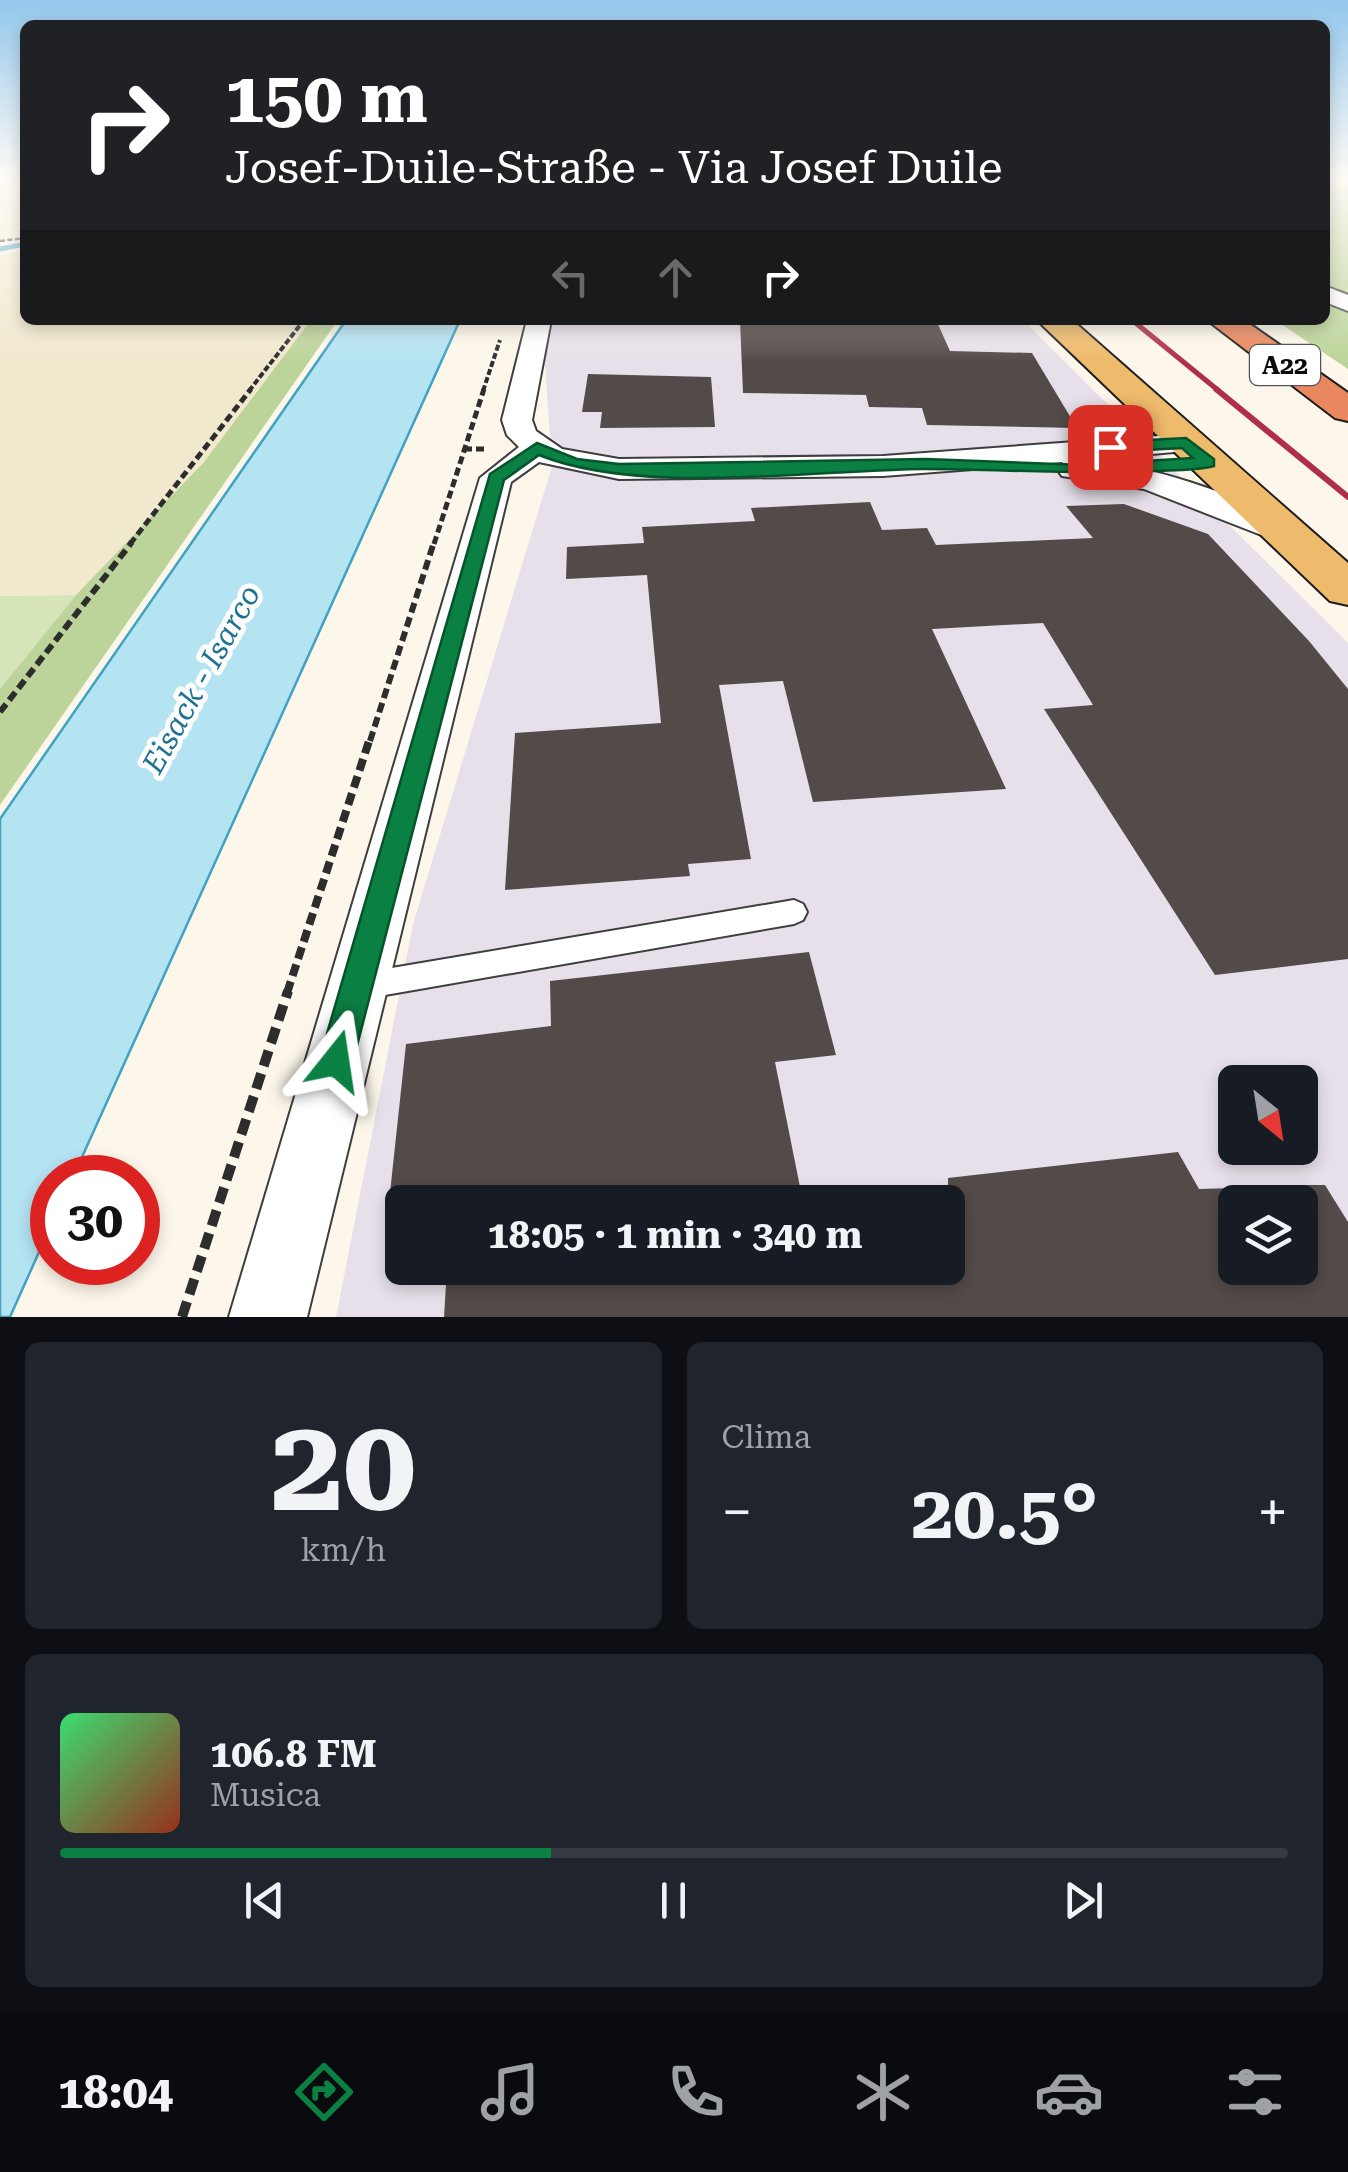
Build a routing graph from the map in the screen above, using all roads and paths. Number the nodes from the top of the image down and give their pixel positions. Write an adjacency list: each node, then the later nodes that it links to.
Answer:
1 (300, 325): 15 (path)
2 (538, 325): 9 (street)
3 (1058, 325): 10 (main road)
4 (1230, 325): 8 (highway, A22)
5 (1258, 325): 7 (highway, A22)
6 (500, 338): 18 (path)
7 (1348, 387)
8 (1348, 410)
9 (537, 448): 11 (street); 17 (street)
10 (1197, 453): 11 (street); 12 (street); 13 (main road)
11 (926, 464): 12 (street)
12 (1084, 470): 13 (street)
13 (1282, 530): 14 (main road)
14 (1348, 590)
15 (0, 712)
16 (794, 912): 17 (lane)
17 (355, 988): 19 (street)
18 (182, 1317)
19 (268, 1317)

